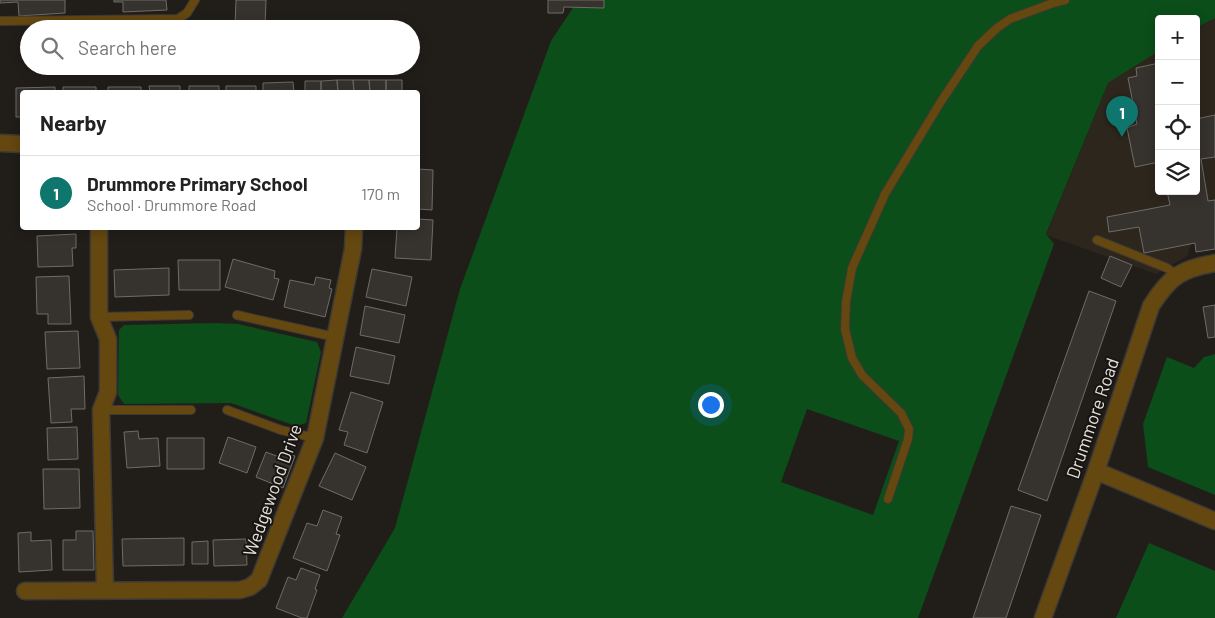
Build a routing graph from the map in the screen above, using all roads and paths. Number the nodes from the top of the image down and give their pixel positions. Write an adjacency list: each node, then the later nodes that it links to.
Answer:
1 (194, 0): 3 (lane)
2 (1065, 0): 22 (lane)
3 (89, 20)
4 (0, 21): 5 (lane)
5 (20, 21)
6 (0, 143): 7 (street)
7 (20, 144)
8 (99, 230): 15 (street)
9 (354, 230): 16 (street, Wedgewood Drive)
10 (1097, 240): 12 (lane)
11 (1215, 263): 12 (street, Drummore Road)
12 (1177, 275): 21 (street, Drummore Road)
13 (189, 315): 15 (lane)
14 (237, 315): 16 (lane)
15 (99, 317): 17 (street)
16 (335, 337): 20 (street, Wedgewood Drive)
17 (101, 410): 18 (lane); 24 (street)
18 (191, 410)
19 (228, 410): 20 (lane)
20 (315, 438): 24 (street, Wedgewood Drive)
21 (1096, 470): 23 (street); 26 (street, Drummore Road)
22 (888, 498)
23 (1215, 521)
24 (105, 590): 25 (street, Wedgewood Drive)
25 (26, 591)
26 (1043, 618)

